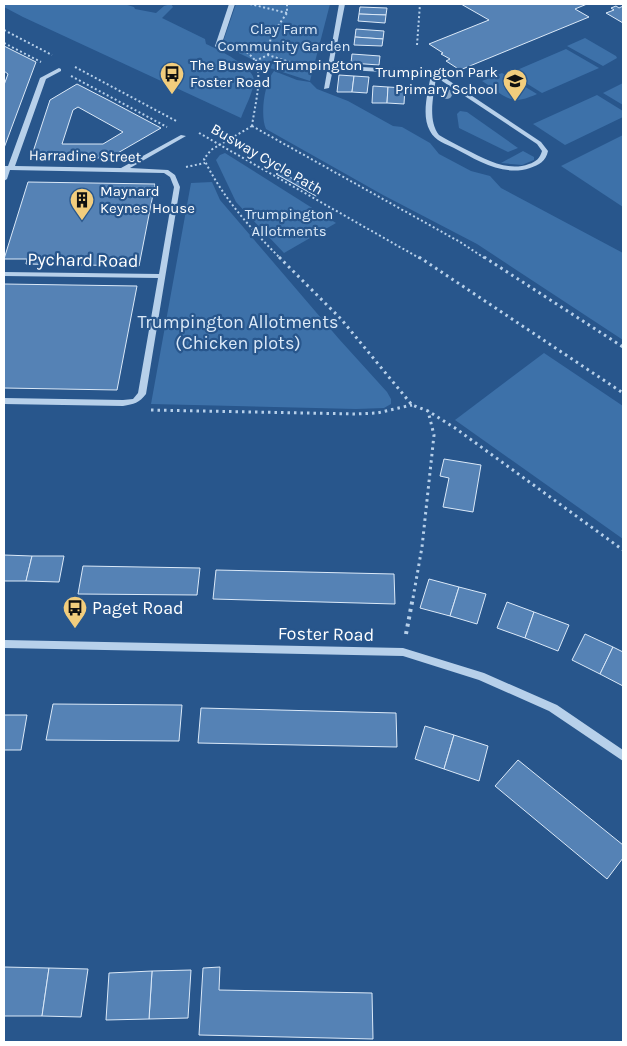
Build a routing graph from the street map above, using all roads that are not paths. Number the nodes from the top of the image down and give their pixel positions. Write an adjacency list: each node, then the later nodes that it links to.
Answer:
1 (232, 4): 3 (street)
2 (342, 4): 4 (street)
3 (218, 46)
4 (330, 67): 6 (street); 7 (street)
5 (59, 70): 9 (street)
6 (434, 73): 6 (street)
7 (326, 88)
8 (183, 136): 10 (street)
9 (7, 168): 10 (street, Harradine Street); 12 (street)
10 (124, 169): 11 (street, Harradine Street)
11 (166, 171): 14 (street)
12 (4, 179)
13 (4, 274): 14 (street, Pychard Road)
14 (161, 276): 15 (street)
15 (4, 401)
16 (4, 644): 17 (street, Foster Road)
17 (623, 756)

